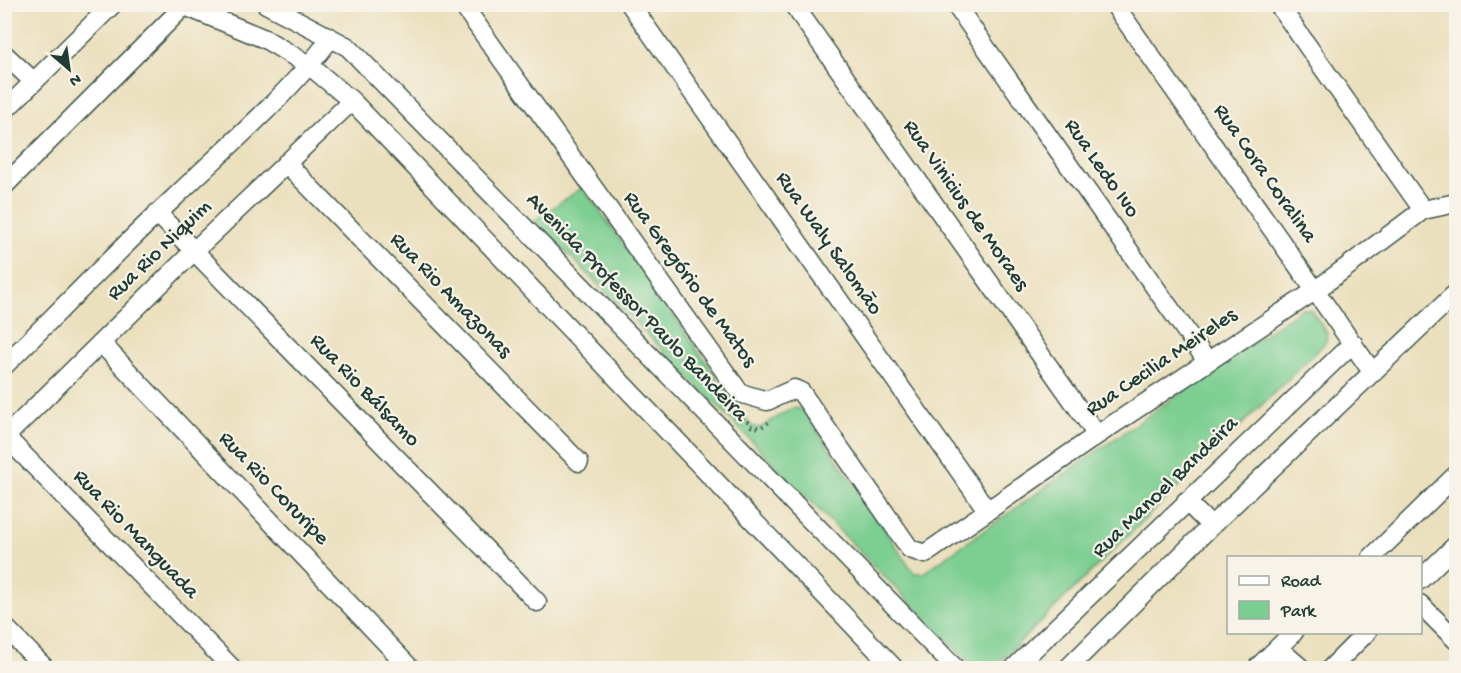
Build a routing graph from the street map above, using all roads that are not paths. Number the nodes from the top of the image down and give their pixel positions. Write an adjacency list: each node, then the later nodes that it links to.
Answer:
1 (113, 4): 13 (street)
2 (266, 4): 10 (street, Avenida Professor Paulo Bandeira)
3 (462, 4): 37 (street, Rua Gregório de Matos)
4 (630, 4): 34 (street, Rua Waly Salomão)
5 (793, 4): 29 (street, Rua Vinicius de Moraes)
6 (955, 4): 26 (street, Rua Ledo Ivo)
7 (1114, 4): 22 (street, Rua Cora Coralina)
8 (1278, 4): 19 (street)
9 (182, 5): 12 (street); 17 (street)
10 (331, 38): 12 (street, Rua Rio Niquim); 51 (street, Avenida Professor Paulo Bandeira)
11 (4, 54): 13 (street)
12 (310, 66): 14 (street); 20 (street, Rua Rio Niquim)
13 (33, 81): 15 (street)
14 (352, 101): 16 (street, Rua Rio Niquim); 50 (street)
15 (4, 111)
16 (286, 163): 21 (street, Rua Rio Niquim); 31 (street, Rua Rio Amazonas)
17 (4, 186)
18 (1456, 203): 19 (street)
19 (1423, 210): 22 (street, Rua Cecilia Meireles)
20 (158, 213): 21 (street, Rua Rio Bálsamo); 27 (street, Rua Rio Niquim)
21 (194, 251): 24 (street, Rua Rio Niquim); 40 (street, Rua Rio Bálsamo)
22 (1316, 290): 25 (street, Rua Cora Coralina); 26 (street, Rua Cecilia Meireles)
23 (1456, 293): 28 (street)
24 (101, 343): 30 (street, Rua Rio Niquim); 49 (street, Rua Rio Coruripe)
25 (1353, 343): 28 (street, Rua Cora Coralina); 33 (street, Rua Manoel Bandeira)
26 (1207, 361): 29 (street, Rua Cecilia Meireles)
27 (4, 366)
28 (1373, 373): 35 (street)
29 (1097, 435): 34 (street, Rua Cecilia Meireles)
30 (5, 436): 48 (street, Rua Rio Manguada)
31 (579, 462)
32 (1456, 475): 38 (street)
33 (1186, 501): 35 (street); 52 (street, Rua Manoel Bandeira)
34 (987, 510): 37 (street, Rua Cecilia Meireles)
35 (1211, 526): 53 (street)
36 (1456, 544): 39 (street)
37 (925, 554)
38 (1373, 556)
39 (1422, 578)
40 (537, 602)
41 (1422, 606): 45 (street)
42 (4, 626): 47 (street)
43 (1293, 634): 46 (street)
44 (1366, 634): 56 (street)
45 (1456, 640)
46 (1278, 648): 54 (street); 55 (street)
47 (45, 669)
48 (232, 669)
49 (410, 669)
50 (894, 669)
51 (955, 669)
52 (1014, 669)
53 (1068, 669)
54 (1257, 669)
55 (1301, 669)
56 (1331, 669)

